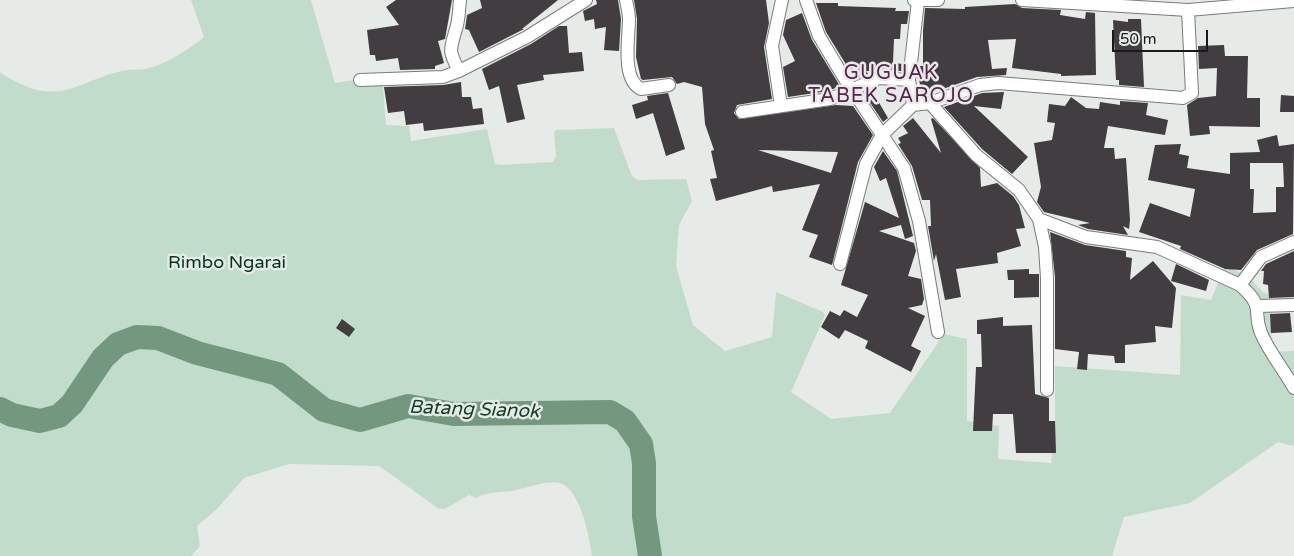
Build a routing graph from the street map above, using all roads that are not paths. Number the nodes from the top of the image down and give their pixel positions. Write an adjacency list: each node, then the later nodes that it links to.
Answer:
1 (460, 0): 12 (street)
2 (586, 0): 12 (street)
3 (626, 0): 15 (street)
4 (782, 0): 19 (street)
5 (806, 0): 16 (street)
6 (916, 0): 7 (street); 14 (street)
7 (938, 0)
8 (1022, 0): 10 (street)
9 (1294, 1): 11 (street)
10 (1159, 4): 11 (street)
11 (1188, 10): 17 (street)
12 (459, 71): 13 (street)
13 (360, 80)
14 (908, 80): 16 (street); 18 (street)
15 (669, 85)
16 (855, 91): 19 (street); 21 (street)
17 (930, 103): 18 (street); 22 (street)
18 (913, 105): 21 (street)
19 (781, 106): 20 (street)
20 (742, 112)
21 (882, 135): 24 (street); 28 (street)
22 (1039, 219): 25 (street); 30 (street)
23 (1294, 242): 25 (street)
24 (840, 264)
25 (1240, 285): 27 (street)
26 (1294, 304): 27 (street)
27 (1258, 306): 29 (street)
28 (938, 332)
29 (1294, 388)
30 (1048, 390)

